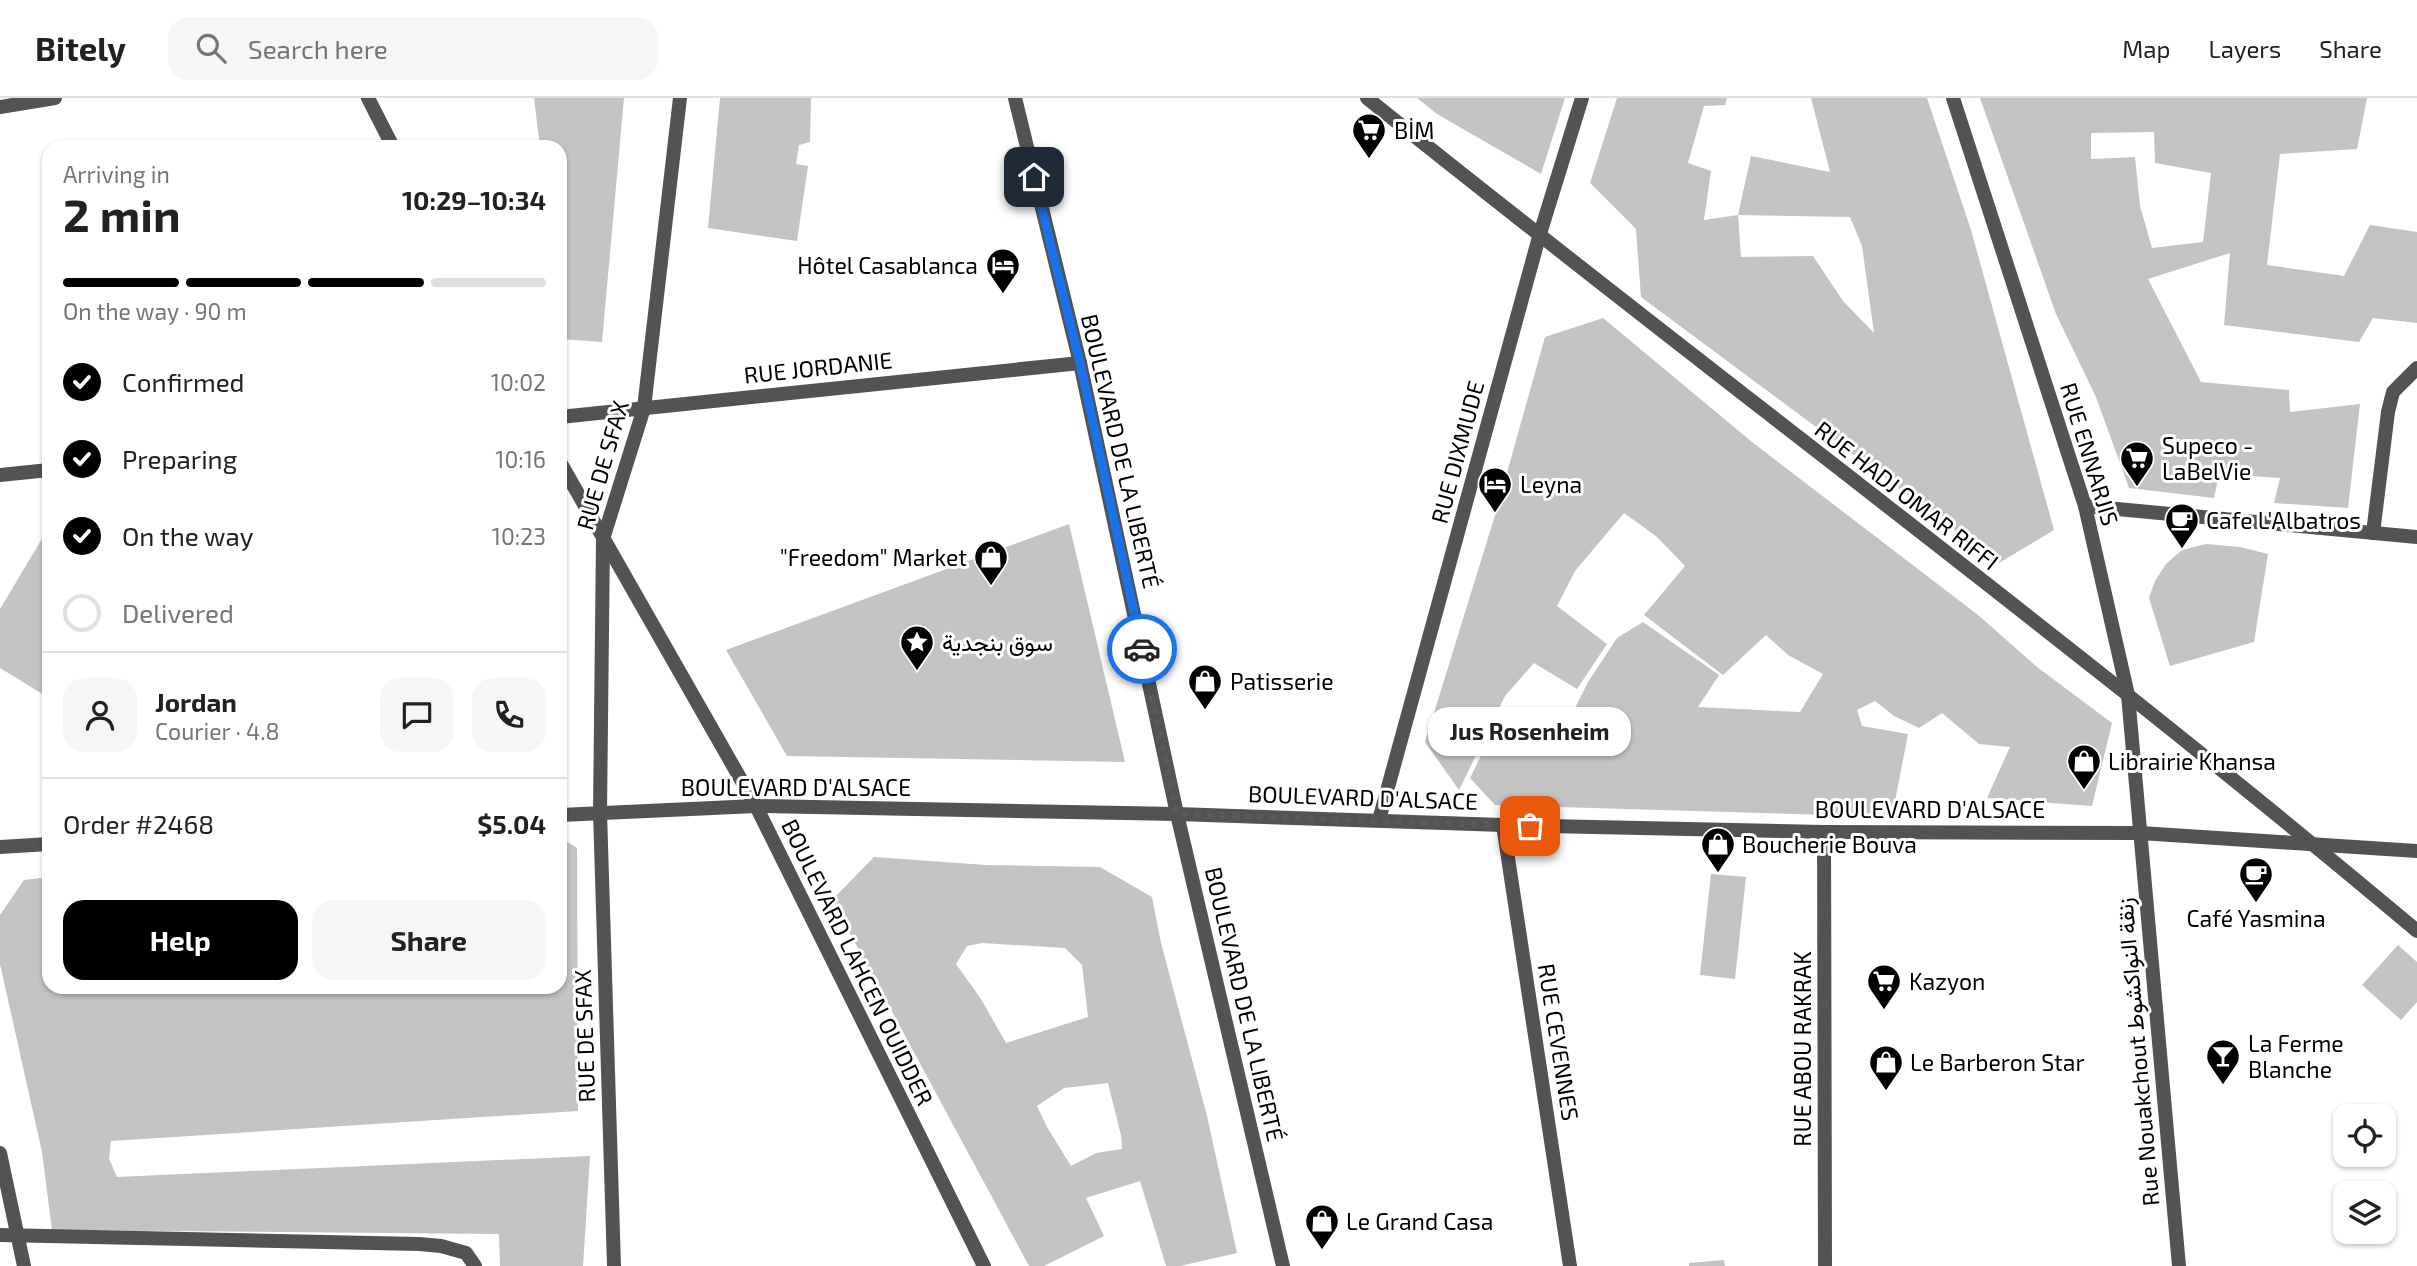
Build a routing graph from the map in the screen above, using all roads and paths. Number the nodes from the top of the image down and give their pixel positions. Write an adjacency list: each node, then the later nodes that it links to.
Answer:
1 (55, 98): 8 (street)
2 (368, 98): 9 (street)
3 (680, 98): 13 (street, RUE DE SFAX)
4 (1015, 98): 11 (street, BOULEVARD DE LA LIBERTÉ)
5 (1367, 98): 10 (street, RUE HADJ OMAR RIFFI)
6 (1582, 98): 10 (street, RUE DIXMUDE)
7 (1954, 98): 18 (street, RUE ENNARJIS)
8 (0, 107)
9 (390, 140)
10 (1539, 237): 22 (street, RUE HADJ OMAR RIFFI); 27 (street, RUE DIXMUDE)
11 (1080, 363): 13 (street, RUE JORDANIE); 26 (street, BOULEVARD DE LA LIBERTÉ)
12 (2417, 368): 19 (street)
13 (644, 408): 14 (street, RUE JORDANIE); 21 (street, RUE DE SFAX)
14 (567, 416)
15 (42, 471): 16 (street)
16 (0, 475)
17 (567, 476): 21 (street, BOULEVARD LAHCEN OUIDDER)
18 (2085, 506): 19 (street); 22 (street, RUE ENNARJIS)
19 (2373, 533): 20 (street)
20 (2417, 537)
21 (603, 540): 23 (street, BOULEVARD LAHCEN OUIDDER); 24 (street, RUE DE SFAX)
22 (2128, 695): 30 (street, RUE ENNARJIS); 32 (street, RUE HADJ OMAR RIFFI)
23 (756, 806): 24 (street, BOULEVARD D'ALSACE); 26 (street, BOULEVARD D'ALSACE); 42 (street, BOULEVARD LAHCEN OUIDDER)
24 (600, 812): 25 (street, BOULEVARD D'ALSACE); 41 (street, RUE DE SFAX)
25 (567, 814)
26 (1177, 814): 27 (street, BOULEVARD D'ALSACE); 43 (street, BOULEVARD DE LA LIBERTÉ)
27 (1379, 820): 28 (street, BOULEVARD D'ALSACE)
28 (1503, 825): 29 (street, BOULEVARD D'ALSACE); 44 (street, RUE CEVENNES)
29 (1824, 832): 30 (street, BOULEVARD D'ALSACE); 45 (street, RUE ABOU RAKRAK)
30 (2140, 833): 32 (street, BOULEVARD D'ALSACE); 46 (street, Rue Nouakchout زنقة النواكشوط)
31 (42, 844): 33 (street)
32 (2314, 844): 34 (street, BOULEVARD D'ALSACE); 35 (street, RUE HADJ OMAR RIFFI)
33 (0, 847)
34 (2417, 850)
35 (2417, 931)
36 (0, 1153): 38 (street)
37 (0, 1235): 38 (street)
38 (18, 1236): 39 (street); 40 (street)
39 (24, 1266)
40 (475, 1266)
41 (614, 1266)
42 (984, 1266)
43 (1283, 1266)
44 (1570, 1266)
45 (1825, 1266)
46 (2179, 1266)

